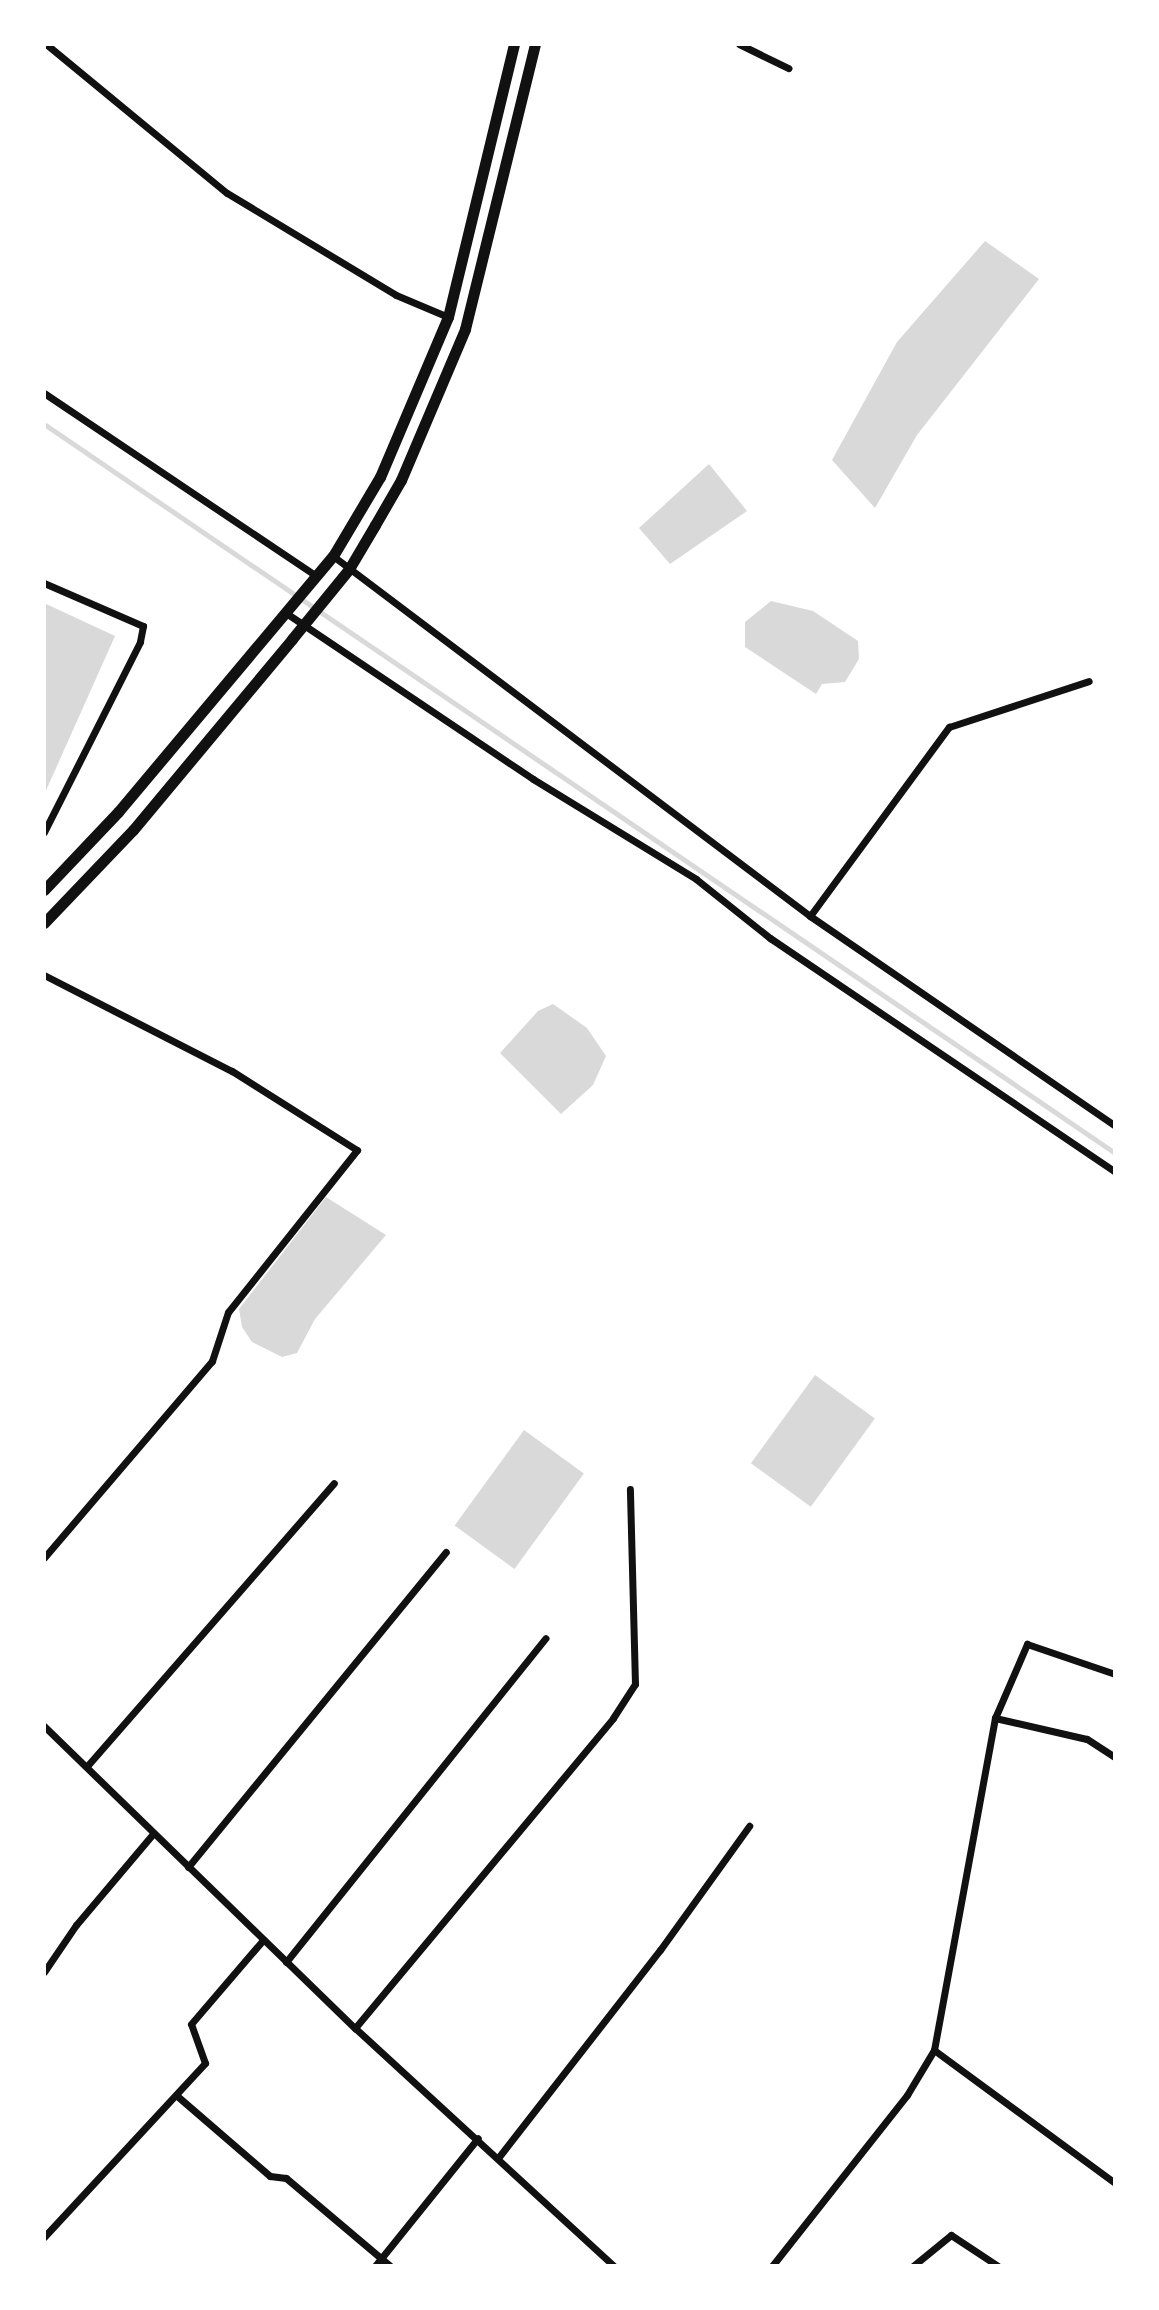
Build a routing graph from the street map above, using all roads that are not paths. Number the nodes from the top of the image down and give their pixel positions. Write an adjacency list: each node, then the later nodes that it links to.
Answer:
1 (46, 44): 6 (street)
2 (514, 44): 6 (main road)
3 (535, 44): 9 (main road)
4 (739, 44): 5 (street)
5 (788, 68)
6 (448, 317): 8 (main road)
7 (44, 393): 10 (street)
8 (333, 556): 9 (street); 10 (main road)
9 (349, 569): 13 (main road); 17 (street)
10 (316, 576): 12 (main road)
11 (44, 583): 15 (street)
12 (286, 613): 13 (street); 16 (main road)
13 (303, 626): 18 (main road); 21 (street)
14 (1089, 681): 17 (street)
15 (44, 832)
16 (44, 890)
17 (810, 916): 20 (street)
18 (44, 923)
19 (44, 975): 25 (street)
20 (1115, 1126)
21 (1115, 1172)
22 (334, 1483): 31 (street)
23 (630, 1489): 38 (street)
24 (446, 1552): 34 (street)
25 (44, 1558)
26 (546, 1638): 36 (street)
27 (1115, 1674): 28 (street)
28 (995, 1718): 30 (street); 39 (street)
29 (44, 1726): 31 (street)
30 (1115, 1757)
31 (88, 1765): 33 (street)
32 (749, 1826): 42 (street)
33 (153, 1834): 34 (street); 37 (street)
34 (188, 1867): 35 (street)
35 (263, 1940): 36 (street); 40 (street)
36 (286, 1962): 38 (street)
37 (44, 1972)
38 (355, 2028): 41 (street)
39 (934, 2050): 43 (street); 49 (street)
40 (176, 2095): 44 (street); 45 (street)
41 (478, 2138): 42 (street); 45 (street)
42 (498, 2158): 48 (street)
43 (1115, 2183)
44 (44, 2237)
45 (382, 2259): 46 (street); 47 (street)
46 (375, 2266)
47 (390, 2266)
48 (614, 2266)
49 (772, 2266)
50 (913, 2266): 51 (street)
51 (998, 2266)

